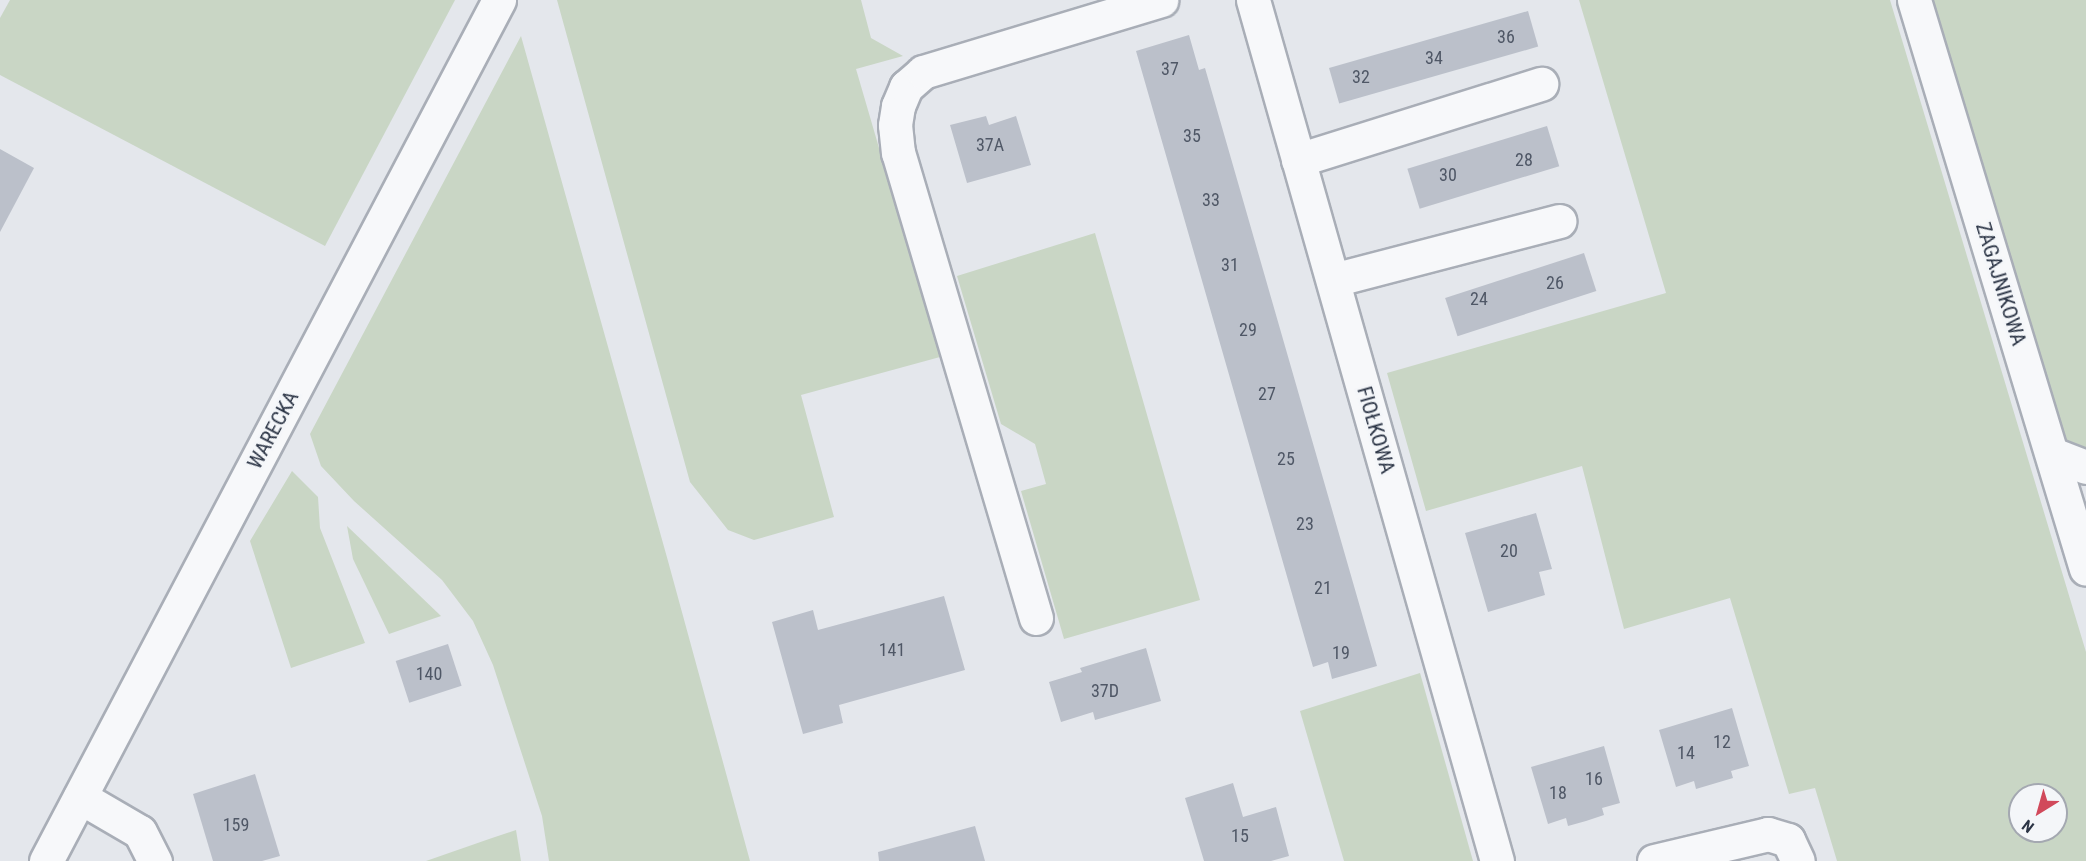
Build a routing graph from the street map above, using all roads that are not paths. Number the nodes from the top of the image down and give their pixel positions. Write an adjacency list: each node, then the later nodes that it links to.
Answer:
1 (499, 0): 13 (street, WARECKA)
2 (1161, 0): 12 (street)
3 (1252, 0): 6 (street, FIOŁKOWA)
4 (1914, 0): 9 (street, ZAGAJNIKOWA)
5 (1541, 84): 6 (street)
6 (1298, 160): 8 (street, FIOŁKOWA)
7 (1558, 221): 8 (street)
8 (1333, 280): 16 (street, FIOŁKOWA)
9 (2052, 454): 10 (street); 11 (street, ZAGAJNIKOWA)
10 (2086, 467)
11 (2086, 569)
12 (1036, 618)
13 (80, 797): 14 (street, WARECKA); 15 (street)
14 (46, 861)
15 (155, 861)
16 (1497, 861)
17 (1654, 861): 18 (street)
18 (1798, 861)

